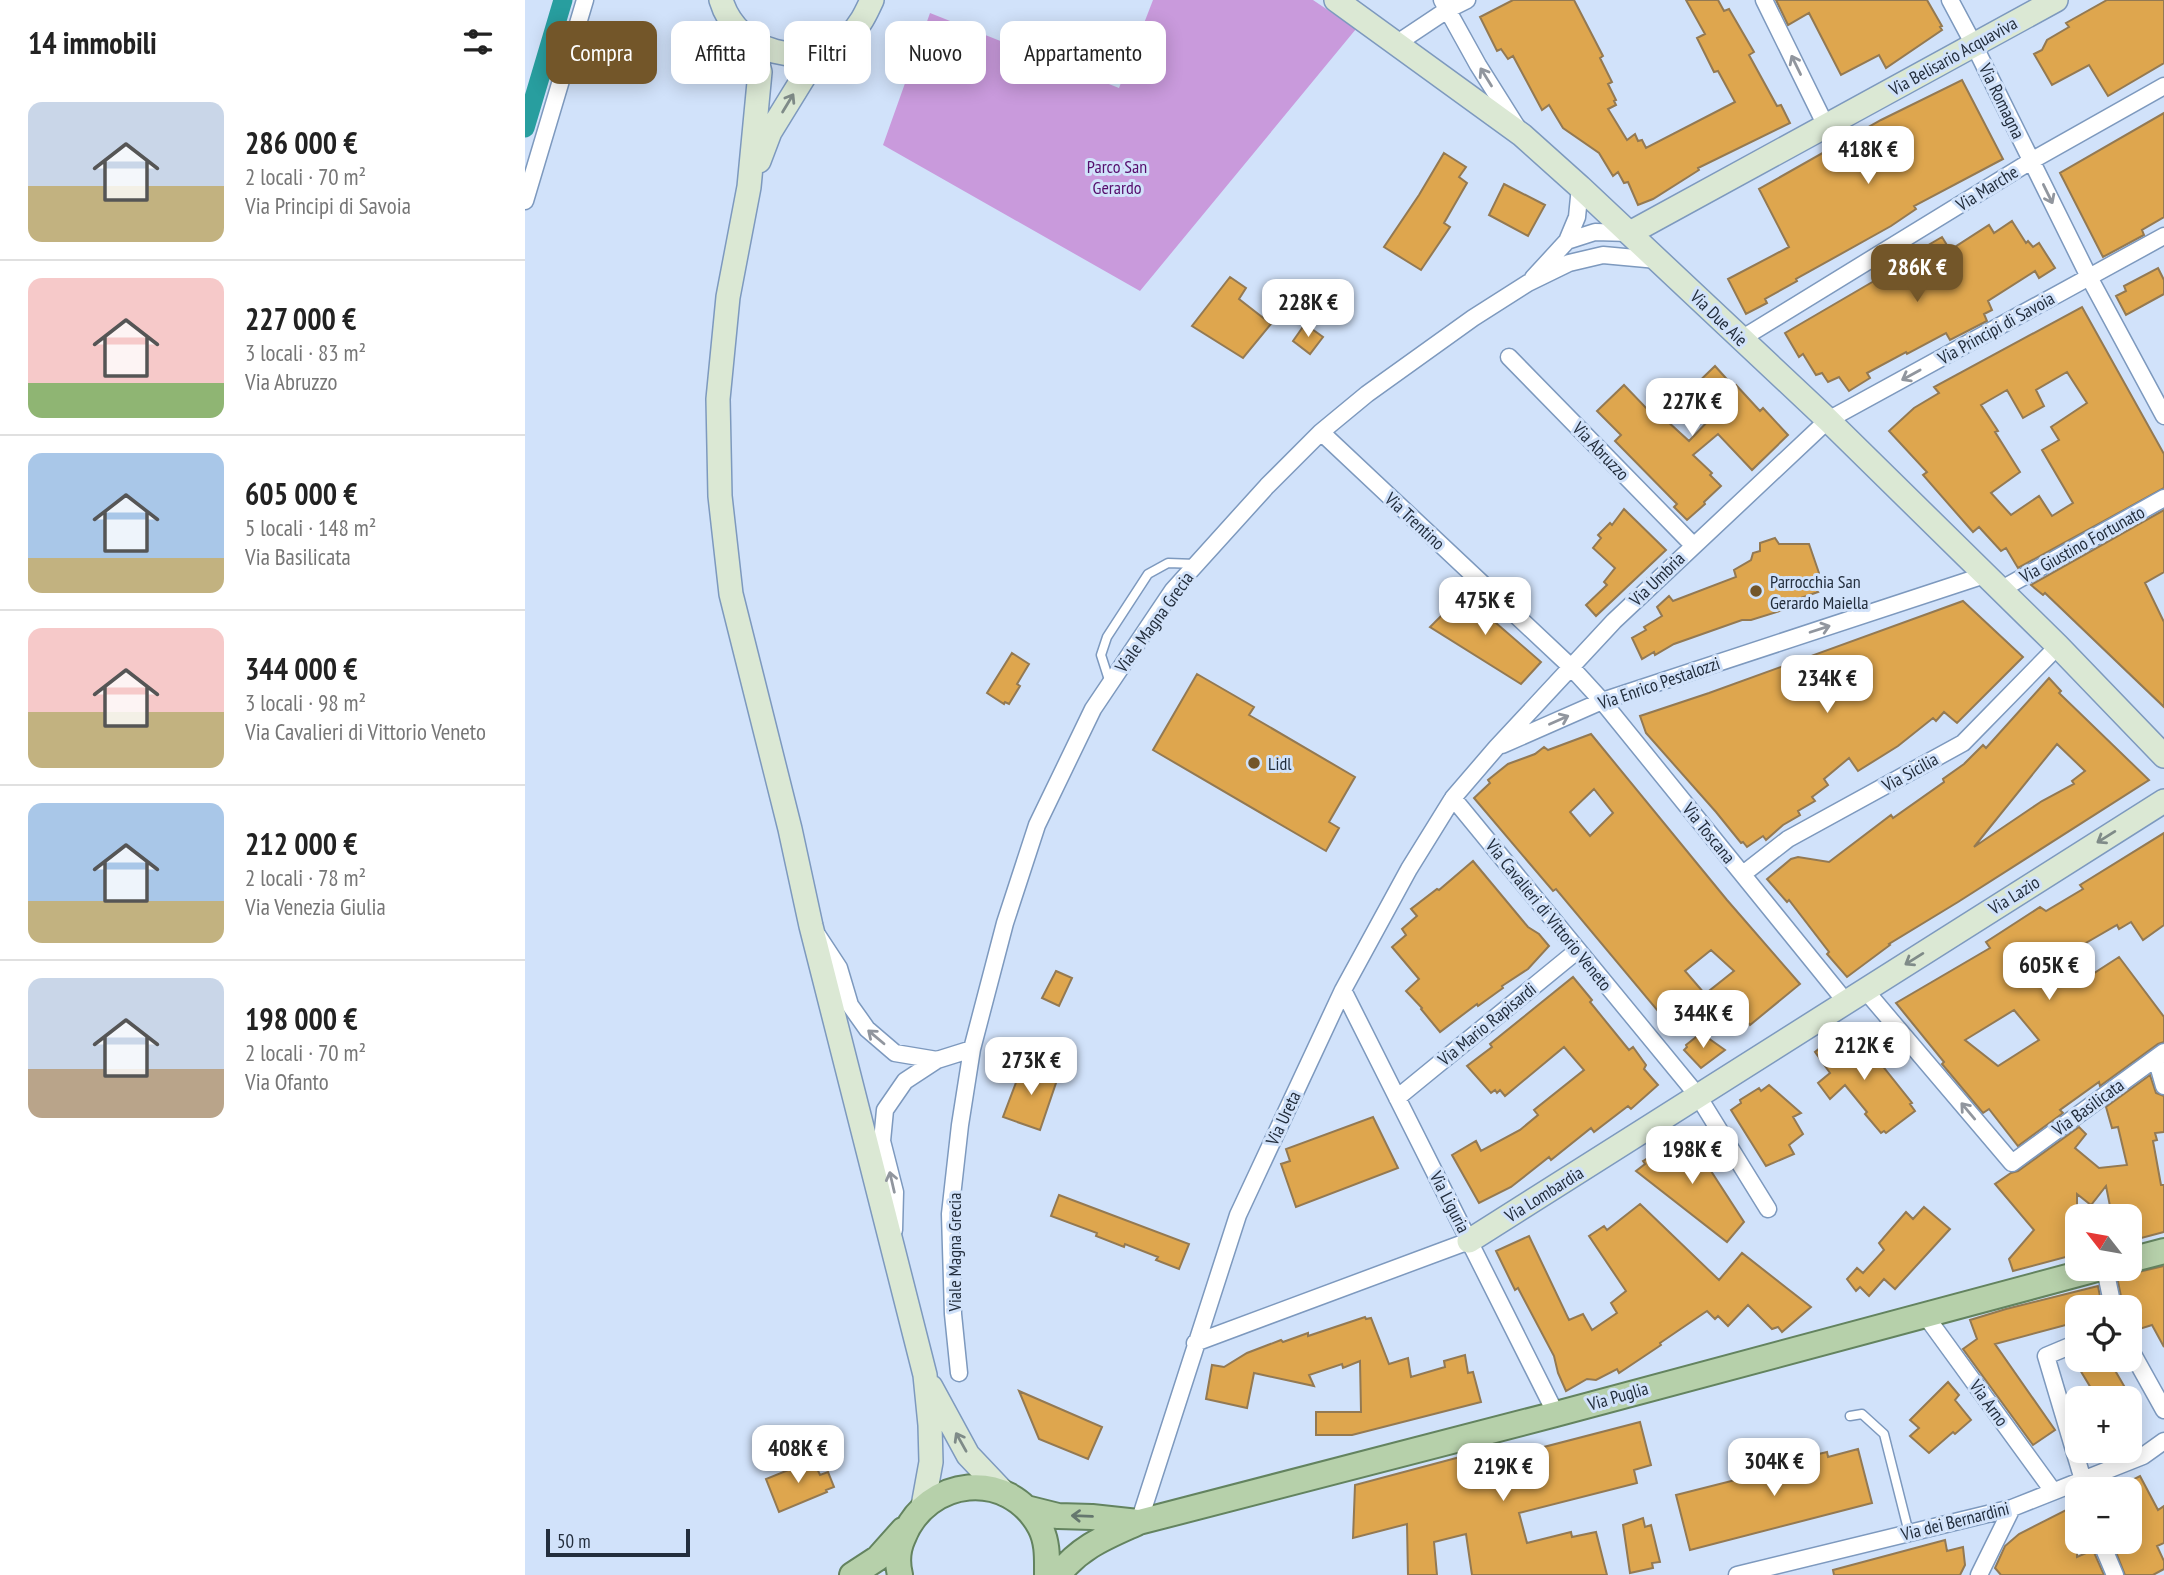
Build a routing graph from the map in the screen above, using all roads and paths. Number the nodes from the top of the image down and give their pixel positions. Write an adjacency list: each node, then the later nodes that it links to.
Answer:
1 (585, 0): 22 (street)
2 (721, 0): 10 (street)
3 (872, 0): 11 (street)
4 (1336, 0): 12 (street, Via Due Aie)
5 (1467, 0): 9 (street)
6 (1764, 0): 17 (street, one-way to 6)
7 (1950, 0): 13 (street, Via Romagna)
8 (2056, 0): 13 (street, Via Belisario Acquaviva)
9 (1444, 5): 12 (street); 18 (street, one-way to 9)
10 (732, 21)
11 (861, 21)
12 (1396, 44): 18 (street, Via Due Aie)
13 (1975, 45): 17 (street, Via Belisario Acquaviva); 19 (street, Via Romagna)
14 (759, 84): 20 (street)
15 (800, 84): 20 (street, one-way to 15)
16 (2164, 86): 19 (street, Via Marche)
17 (1826, 126): 23 (street, Via Belisario Acquaviva)
18 (1522, 135): 21 (street, Via Due Aie)
19 (2031, 161): 28 (street, Via Romagna, one-way to 28); 30 (street, Via Marche)
20 (749, 187): 48 (street)
21 (1580, 187): 23 (street, Via Due Aie); 25 (street, Viale Magna Grecia)
22 (525, 201)
23 (1630, 233): 25 (street); 26 (street, Viale Magna Grecia); 27 (street, Via Due Aie)
24 (2164, 236): 28 (street, Via Principi di Savoia)
25 (1567, 241): 29 (street, Viale Magna Grecia)
26 (1603, 255): 27 (street, Viale Magna Grecia); 29 (street, Viale Magna Grecia)
27 (1660, 261): 30 (street, Via Due Aie)
28 (2089, 277): 32 (street, Via Romagna); 33 (street, Via Principi di Savoia, one-way to 33)
29 (1528, 283): 34 (street, Viale Magna Grecia)
30 (1741, 339): 33 (street, Via Due Aie)
31 (1509, 357): 36 (street, Via Abruzzo)
32 (2164, 416)
33 (1828, 420): 36 (street, Via Umbria); 38 (street, Via Due Aie)
34 (1321, 432): 37 (street, Viale Magna Grecia); 40 (street, Via Trentino)
35 (2164, 498): 38 (street, Via Giustino Fortunato)
36 (1693, 545): 40 (street, Via Umbria)
37 (1196, 564): 41 (street, Viale Magna Grecia); 41 (lane)
38 (1993, 582): 39 (street, Via Due Aie); 42 (street, Via Enrico Pestalozzi, one-way to 38)
39 (2058, 646): 44 (street, Via Due Aie); 47 (street, Via Sicilia)
40 (1570, 666): 42 (street, Via Toscana); 43 (street, Via Umbria)
41 (1110, 684): 52 (street, Viale Magna Grecia)
42 (1602, 701): 43 (street, Via Enrico Pestalozzi, one-way to 42); 47 (street, Via Toscana)
43 (1496, 748): 45 (street, Via Ureta)
44 (2164, 756)
45 (1453, 798): 49 (street, Via Cavalieri di Vittorio Veneto); 50 (street, Via Ureta)
46 (2164, 801): 51 (street, Via Lazio, one-way to 51)
47 (1743, 874): 51 (street, Via Toscana)
48 (811, 926): 54 (street, one-way to 48); 61 (street)
49 (1578, 950): 56 (street, Via Cavalieri di Vittorio Veneto); 57 (street, Via Mario Rapisardi)
50 (1343, 990): 57 (street, Via Liguria); 66 (street, Via Ureta)
51 (1856, 996): 56 (street, Via Lombardia); 58 (street, Via Toscana, one-way to 51)
52 (972, 1049): 54 (street); 69 (street, Viale Magna Grecia)
53 (2160, 1055): 55 (street); 58 (street, Via Basilicata)
54 (937, 1060): 61 (street, one-way to 54)
55 (2164, 1086)
56 (1698, 1096): 59 (street, Via Cavalieri di Vittorio Veneto); 60 (street, Via Lombardia)
57 (1397, 1098): 60 (street, Via Liguria)
58 (2012, 1163)
59 (1768, 1209)
60 (1469, 1241): 66 (street, Via Lombardia); 72 (street, Via Liguria)
61 (894, 1250): 70 (street)
62 (2164, 1251): 63 (main road)
63 (2142, 1257)
64 (2065, 1278): 65 (main road, Via Puglia)
65 (1925, 1315): 72 (main road, Via Puglia); 78 (street, Via Arno)
66 (1195, 1343): 83 (street, Via Ureta)
67 (2065, 1348): 75 (street)
68 (2142, 1371): 71 (street)
69 (959, 1373)
70 (925, 1375): 79 (street, one-way to 70); 82 (street)
71 (2164, 1410)
72 (1556, 1414): 83 (main road, Via Puglia)
73 (1850, 1416): 84 (lane)
74 (2164, 1441): 76 (street, Via dei Bernardini)
75 (2078, 1477)
76 (2096, 1477)
77 (2065, 1488): 78 (street, Via dei Bernardini)
78 (2053, 1491): 81 (street, Via dei Bernardini)
79 (1005, 1494): 80 (main road); 82 (main road)
80 (1026, 1508): 83 (main road, Via Puglia, one-way to 80); 88 (main road)
81 (2012, 1508): 84 (street, Via dei Bernardini); 91 (street)
82 (915, 1516): 86 (main road); 87 (main road)
83 (1139, 1522): 89 (main road, Via Puglia)
84 (1909, 1533): 90 (street, Via dei Bernardini)
85 (2106, 1554): 92 (street)
86 (852, 1575)
87 (899, 1575)
88 (1047, 1575)
89 (1058, 1575)
90 (1737, 1575)
91 (1979, 1575)
92 (2115, 1575)

